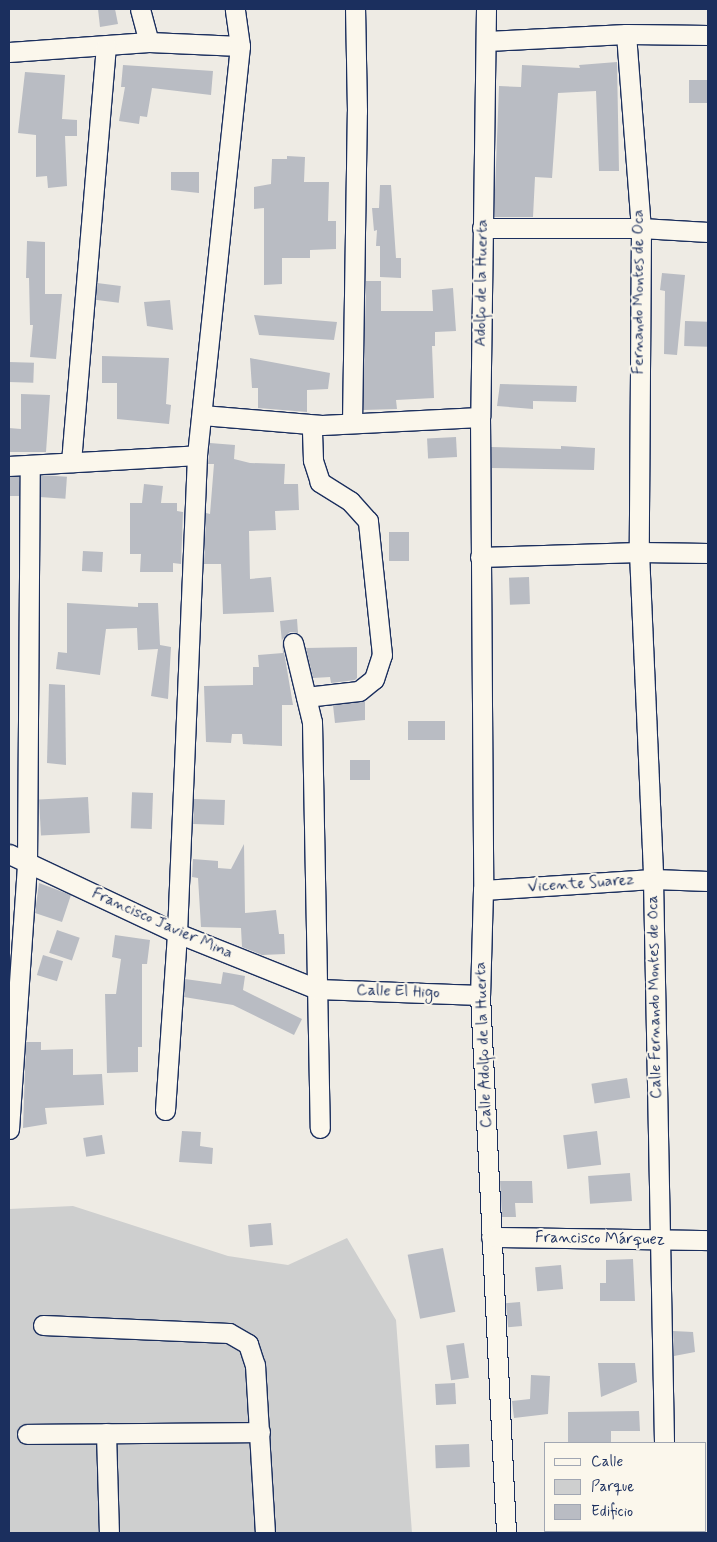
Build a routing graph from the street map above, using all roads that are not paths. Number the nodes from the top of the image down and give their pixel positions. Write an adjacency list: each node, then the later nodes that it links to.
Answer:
1 (140, 9): 8 (street)
2 (235, 9): 10 (street)
3 (355, 9): 17 (street)
4 (486, 9): 7 (street, Adolfo de la Huerta)
5 (626, 34): 6 (street); 7 (street); 13 (street, Fernando Montes de Oca)
6 (708, 35)
7 (487, 41): 12 (street, Adolfo de la Huerta)
8 (149, 42): 9 (street); 10 (street)
9 (106, 45): 11 (street); 20 (street)
10 (240, 46): 15 (street)
11 (9, 52)
12 (482, 228): 13 (street); 16 (street, Adolfo de la Huerta)
13 (641, 228): 14 (street); 23 (street, Fernando Montes de Oca)
14 (708, 232)
15 (202, 416): 18 (street); 19 (street)
16 (480, 418): 17 (street); 25 (street, Adolfo de la Huerta)
17 (352, 422): 18 (street)
18 (312, 425): 27 (street)
19 (197, 455): 20 (street); 33 (street)
20 (71, 462): 21 (street)
21 (30, 465): 22 (street); 29 (street)
22 (9, 466)
23 (639, 552): 24 (street); 25 (street); 30 (street, Calle Fernando Montes de Oca)
24 (708, 554)
25 (480, 557): 32 (street, Calle Adolfo de la Huerta)
26 (292, 643): 27 (street)
27 (306, 697): 34 (street)
28 (9, 854): 29 (street, Francisco Javier Mina)
29 (27, 863): 33 (street, Francisco Javier Mina); 38 (street)
30 (653, 879): 31 (street, Vicente Suarez); 32 (street, Vicente Suarez); 40 (street, Calle Fernando Montes de Oca)
31 (708, 881)
32 (483, 890): 35 (street, Calle Adolfo de la Huerta)
33 (178, 933): 34 (street, Francisco Javier Mina); 36 (street)
34 (317, 989): 35 (street, Calle El Higo); 37 (street)
35 (480, 995): 39 (street, Calle Adolfo de la Huerta)
36 (166, 1110)
37 (320, 1128)
38 (9, 1129)
39 (491, 1237): 40 (street, Francisco Márquez); 49 (street, Calle Adolfo de la Huerta)
40 (658, 1240): 41 (street, Francisco Márquez); 46 (street, Calle Fernando Montes de Oca)
41 (708, 1240)
42 (43, 1325): 43 (street)
43 (260, 1432): 44 (street); 48 (street)
44 (106, 1433): 45 (street); 47 (street)
45 (27, 1434)
46 (664, 1442)
47 (109, 1533)
48 (265, 1533)
49 (506, 1533)

